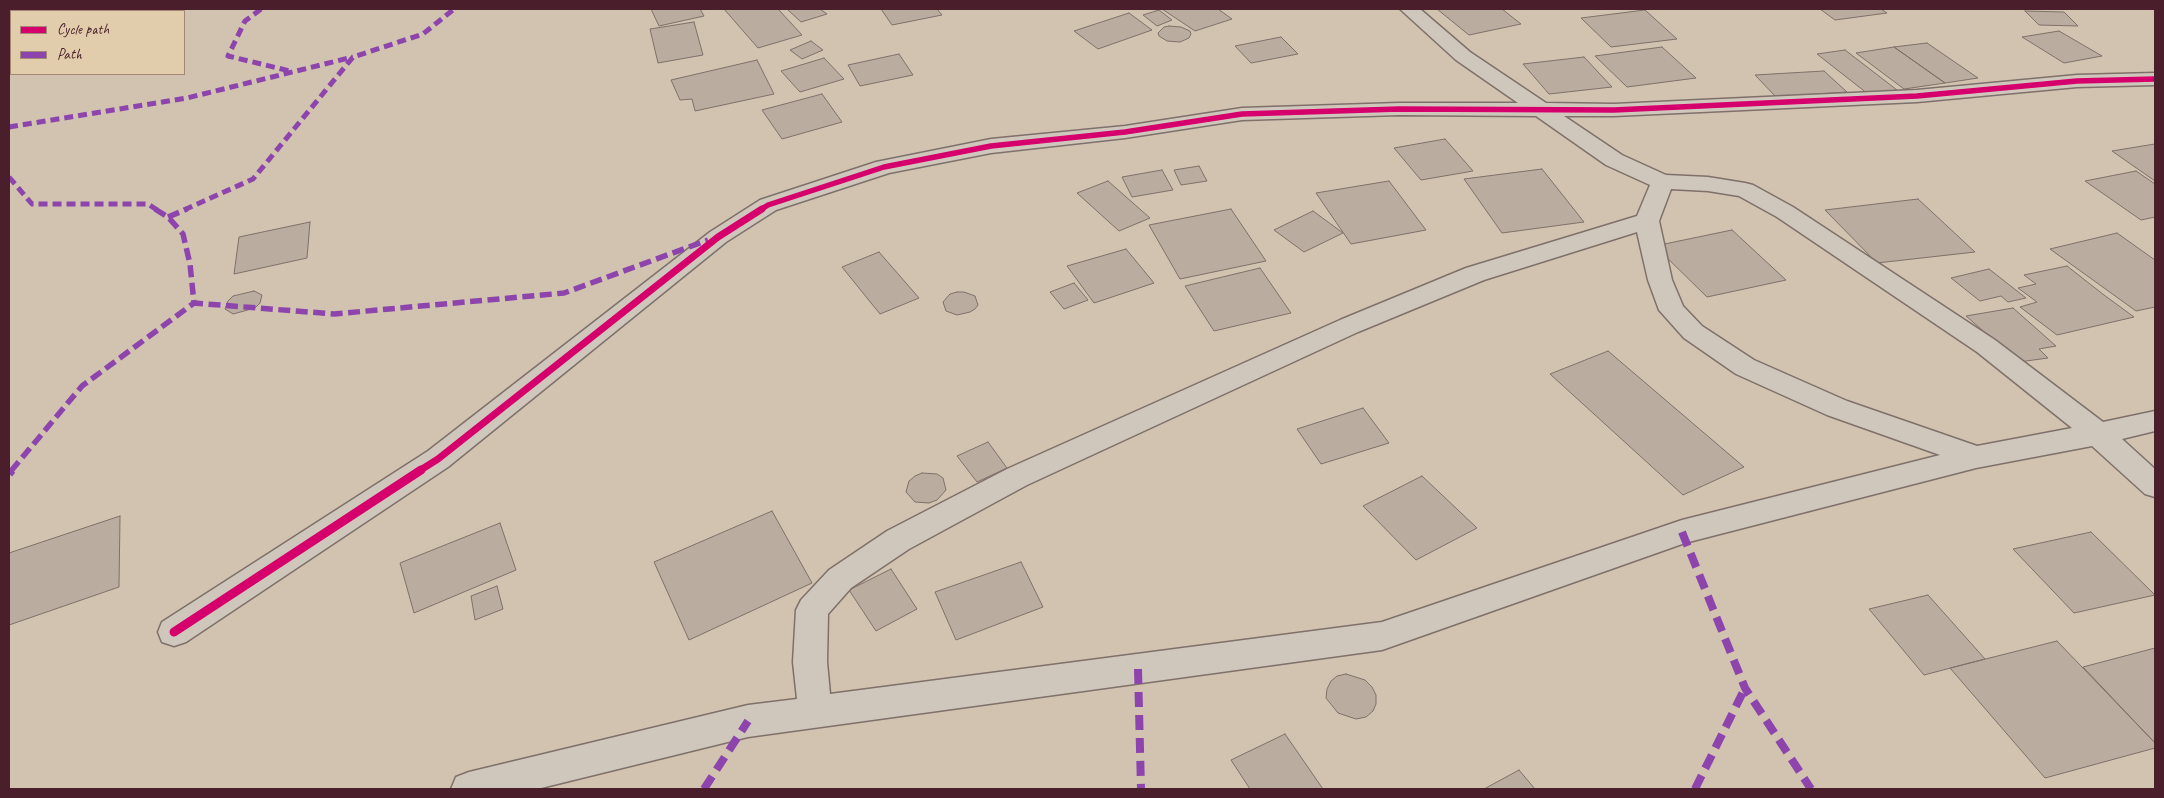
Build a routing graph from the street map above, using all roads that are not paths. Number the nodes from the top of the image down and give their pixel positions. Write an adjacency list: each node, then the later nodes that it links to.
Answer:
1 (1409, 9): 3 (street)
2 (2155, 79): 3 (street)
3 (1540, 108): 4 (street); 10 (street)
4 (1662, 182): 5 (street); 7 (street)
5 (1647, 221): 8 (street); 11 (street)
6 (2155, 421): 7 (street)
7 (2098, 434): 8 (street); 9 (street)
8 (1976, 457): 11 (street)
9 (2155, 486)
10 (174, 632)
11 (815, 712): 12 (street)
12 (469, 789)

